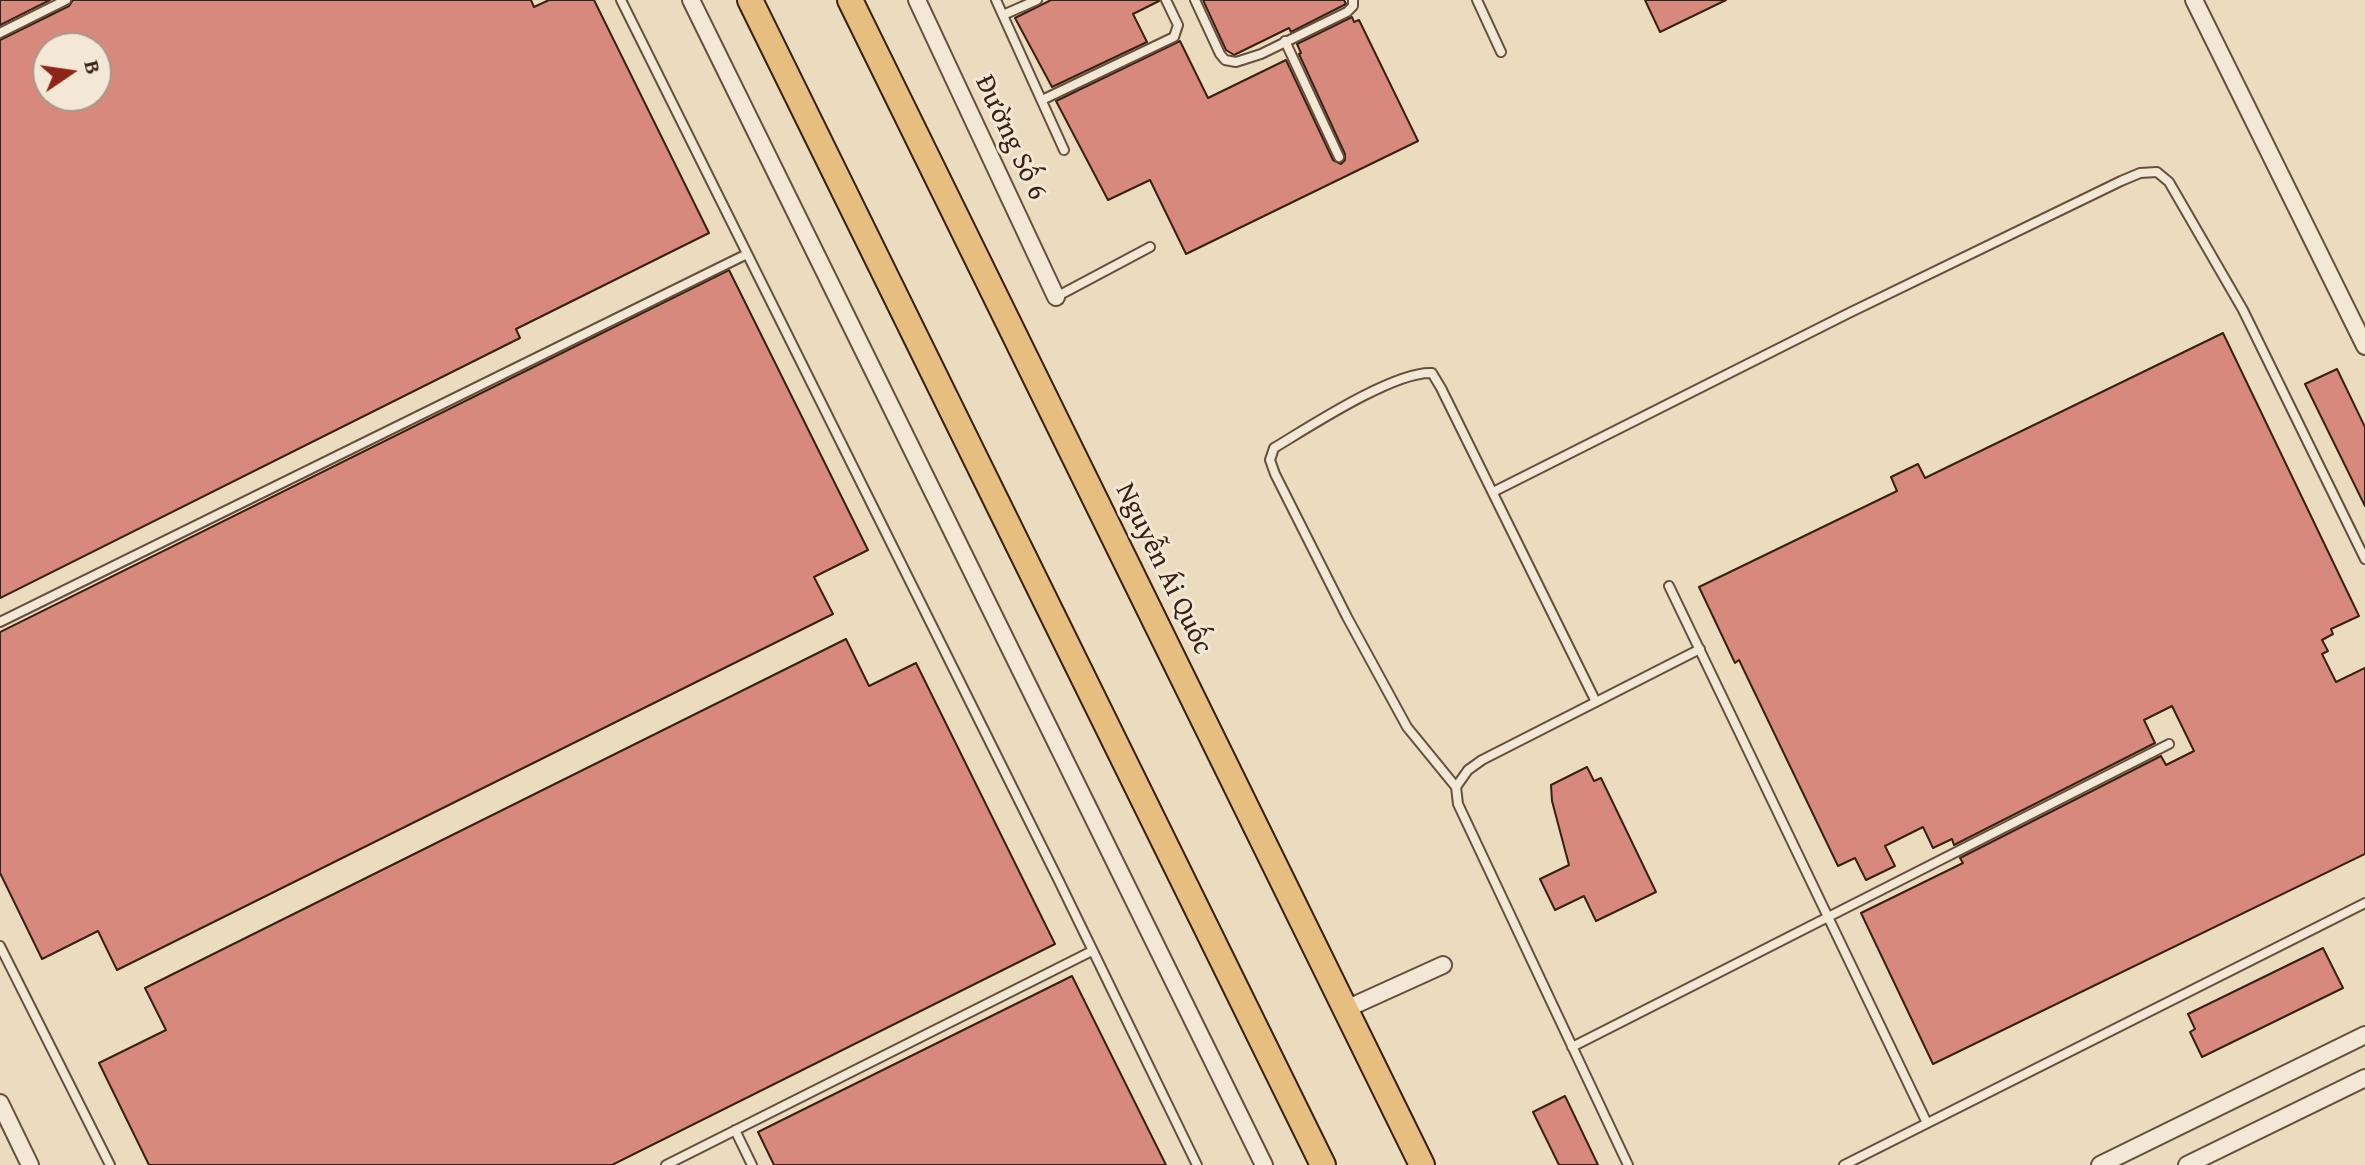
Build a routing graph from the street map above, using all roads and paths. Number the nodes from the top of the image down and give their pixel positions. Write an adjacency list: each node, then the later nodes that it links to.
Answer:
1 (66, 0): 15 (lane)
2 (621, 0): 22 (lane)
3 (691, 0): 50 (street)
4 (750, 0): 51 (main road)
5 (850, 0): 38 (main road, Nguyễn Ái Quốc)
6 (917, 0): 23 (street, Đường Số 6)
7 (996, 0): 14 (lane)
8 (1037, 0): 14 (lane)
9 (1166, 0): 18 (lane)
10 (1195, 0): 16 (lane)
11 (1353, 0): 16 (lane)
12 (1477, 0): 17 (lane)
13 (2194, 0): 24 (street)
14 (1003, 15): 18 (lane)
15 (0, 33)
16 (1285, 41): 20 (lane)
17 (1501, 52)
18 (1042, 100): 19 (lane)
19 (1064, 150)
20 (1339, 157)
21 (1150, 247): 23 (lane)
22 (747, 254): 28 (lane); 36 (lane)
23 (1056, 297)
24 (2365, 346)
25 (1493, 492): 26 (lane); 30 (lane); 32 (lane)
26 (2365, 559)
27 (1669, 586): 29 (lane)
28 (0, 622)
29 (1700, 649): 30 (lane); 34 (lane)
30 (1596, 702): 32 (lane)
31 (2169, 744): 34 (lane)
32 (1456, 787): 40 (lane)
33 (2365, 903): 43 (lane)
34 (1829, 917): 40 (lane); 43 (lane)
35 (0, 946): 46 (lane)
36 (1092, 951): 44 (lane); 49 (lane)
37 (1443, 965): 38 (street)
38 (1346, 1009): 52 (main road, Nguyễn Ái Quốc)
39 (2365, 1035): 55 (street)
40 (1572, 1047): 53 (lane)
41 (2365, 1078): 56 (street)
42 (0, 1103): 45 (street)
43 (1927, 1123): 54 (lane)
44 (735, 1130): 47 (lane); 48 (lane)
45 (30, 1165)
46 (110, 1165)
47 (666, 1165)
48 (752, 1165)
49 (1197, 1165)
50 (1264, 1165)
51 (1323, 1165)
52 (1422, 1165)
53 (1628, 1165)
54 (1844, 1165)
55 (2100, 1165)
56 (2187, 1165)

